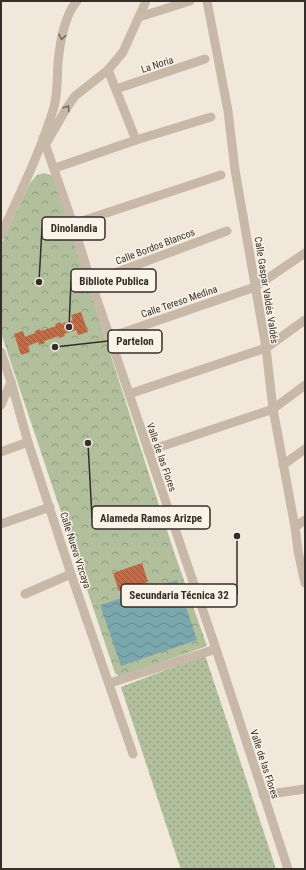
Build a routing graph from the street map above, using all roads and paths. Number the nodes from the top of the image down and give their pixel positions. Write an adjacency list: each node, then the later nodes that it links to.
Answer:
1 (77, 1): 10 (street, one-way to 10)
2 (146, 1): 5 (street)
3 (190, 1): 5 (street)
4 (207, 1): 19 (street, Calle Gaspar Valdés Valdés)
5 (139, 17): 7 (street)
6 (205, 59): 8 (street, La Noria)
7 (108, 70): 8 (street); 10 (street, one-way to 7)
8 (116, 89): 11 (street)
9 (211, 118): 11 (street)
10 (45, 140): 12 (street, Valle de las Flores); 16 (street)
11 (136, 140): 12 (street)
12 (55, 168): 14 (street, Valle de las Flores)
13 (220, 175): 14 (street)
14 (74, 224): 18 (street, Valle de las Flores)
15 (228, 231): 18 (street, Calle Bordos Blancos)
16 (1, 235)
17 (305, 253): 19 (street, Calle Tereso Medina)
18 (91, 282): 21 (street, Valle de las Flores)
19 (255, 287): 21 (street, Calle Tereso Medina); 22 (street, Calle Gaspar Valdés Valdés)
20 (305, 320): 22 (street)
21 (110, 337): 26 (street, Valle de las Flores)
22 (266, 348): 26 (street); 28 (street, Calle Gaspar Valdés Valdés)
23 (1, 352): 24 (street, Calle Nueva Vizcaya)
24 (11, 382): 27 (street); 29 (street, Calle Nueva Vizcaya)
25 (305, 385): 28 (street)
26 (129, 394): 31 (street, Valle de las Flores)
27 (1, 405)
28 (273, 409): 31 (street); 33 (street, Calle Gaspar Valdés Valdés)
29 (28, 442): 32 (street); 34 (street, Calle Nueva Vizcaya)
30 (305, 449): 33 (street)
31 (148, 451): 41 (street, Valle de las Flores)
32 (1, 452)
33 (283, 465): 37 (street, Calle Gaspar Valdés Valdés)
34 (50, 507): 36 (street); 38 (street, Calle Nueva Vizcaya)
35 (305, 520): 37 (street)
36 (1, 524)
37 (295, 528): 39 (street, Calle Gaspar Valdés Valdés)
38 (71, 574): 40 (street); 42 (street, Calle Nueva Vizcaya)
39 (305, 583)
40 (25, 594)
41 (216, 649): 42 (street); 45 (street, Valle de las Flores)
42 (110, 684): 43 (street, Calle Nueva Vizcaya)
43 (133, 754)
44 (305, 789): 45 (street)
45 (263, 795): 46 (street, Valle de las Flores)
46 (288, 869)

